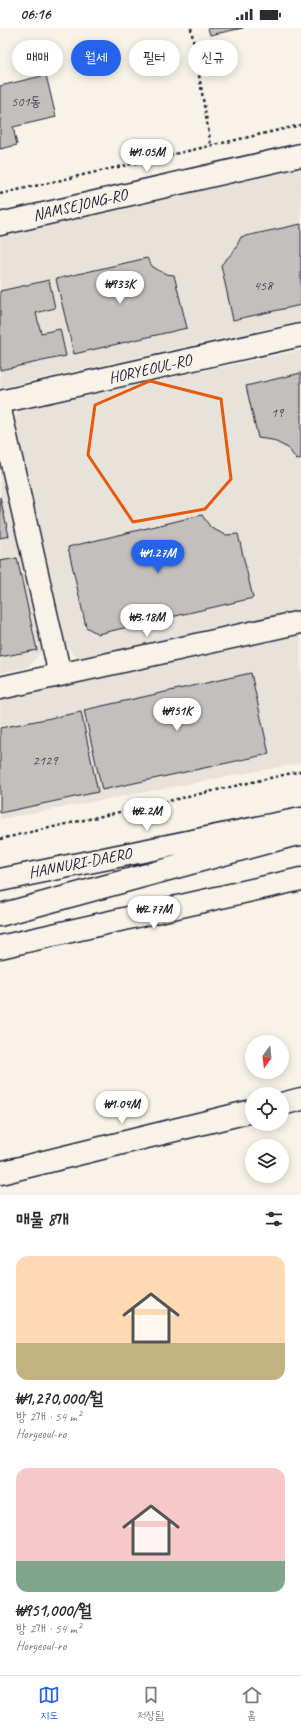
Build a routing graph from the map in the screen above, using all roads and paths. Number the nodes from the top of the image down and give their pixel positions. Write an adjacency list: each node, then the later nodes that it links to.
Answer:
1 (191, 28): 3 (path)
2 (301, 125): 3 (path)
3 (211, 146): 5 (path)
4 (301, 155): 6 (street, NAMSEJONG-RO)
5 (0, 194)
6 (0, 224)
7 (301, 335): 8 (street, HORYEOUL-RO)
8 (0, 402)
9 (0, 410): 11 (street)
10 (301, 622): 11 (street)
11 (60, 675): 12 (street)
12 (0, 688)
13 (301, 771): 16 (path)
14 (301, 819): 17 (street, HANNURI-DAERO)
15 (301, 834): 19 (street)
16 (0, 839)
17 (0, 880)
18 (301, 880): 20 (street)
19 (0, 915)
20 (0, 947)
21 (301, 1099): 22 (street)
22 (289, 1102)
23 (245, 1113): 24 (street)
24 (0, 1173)

